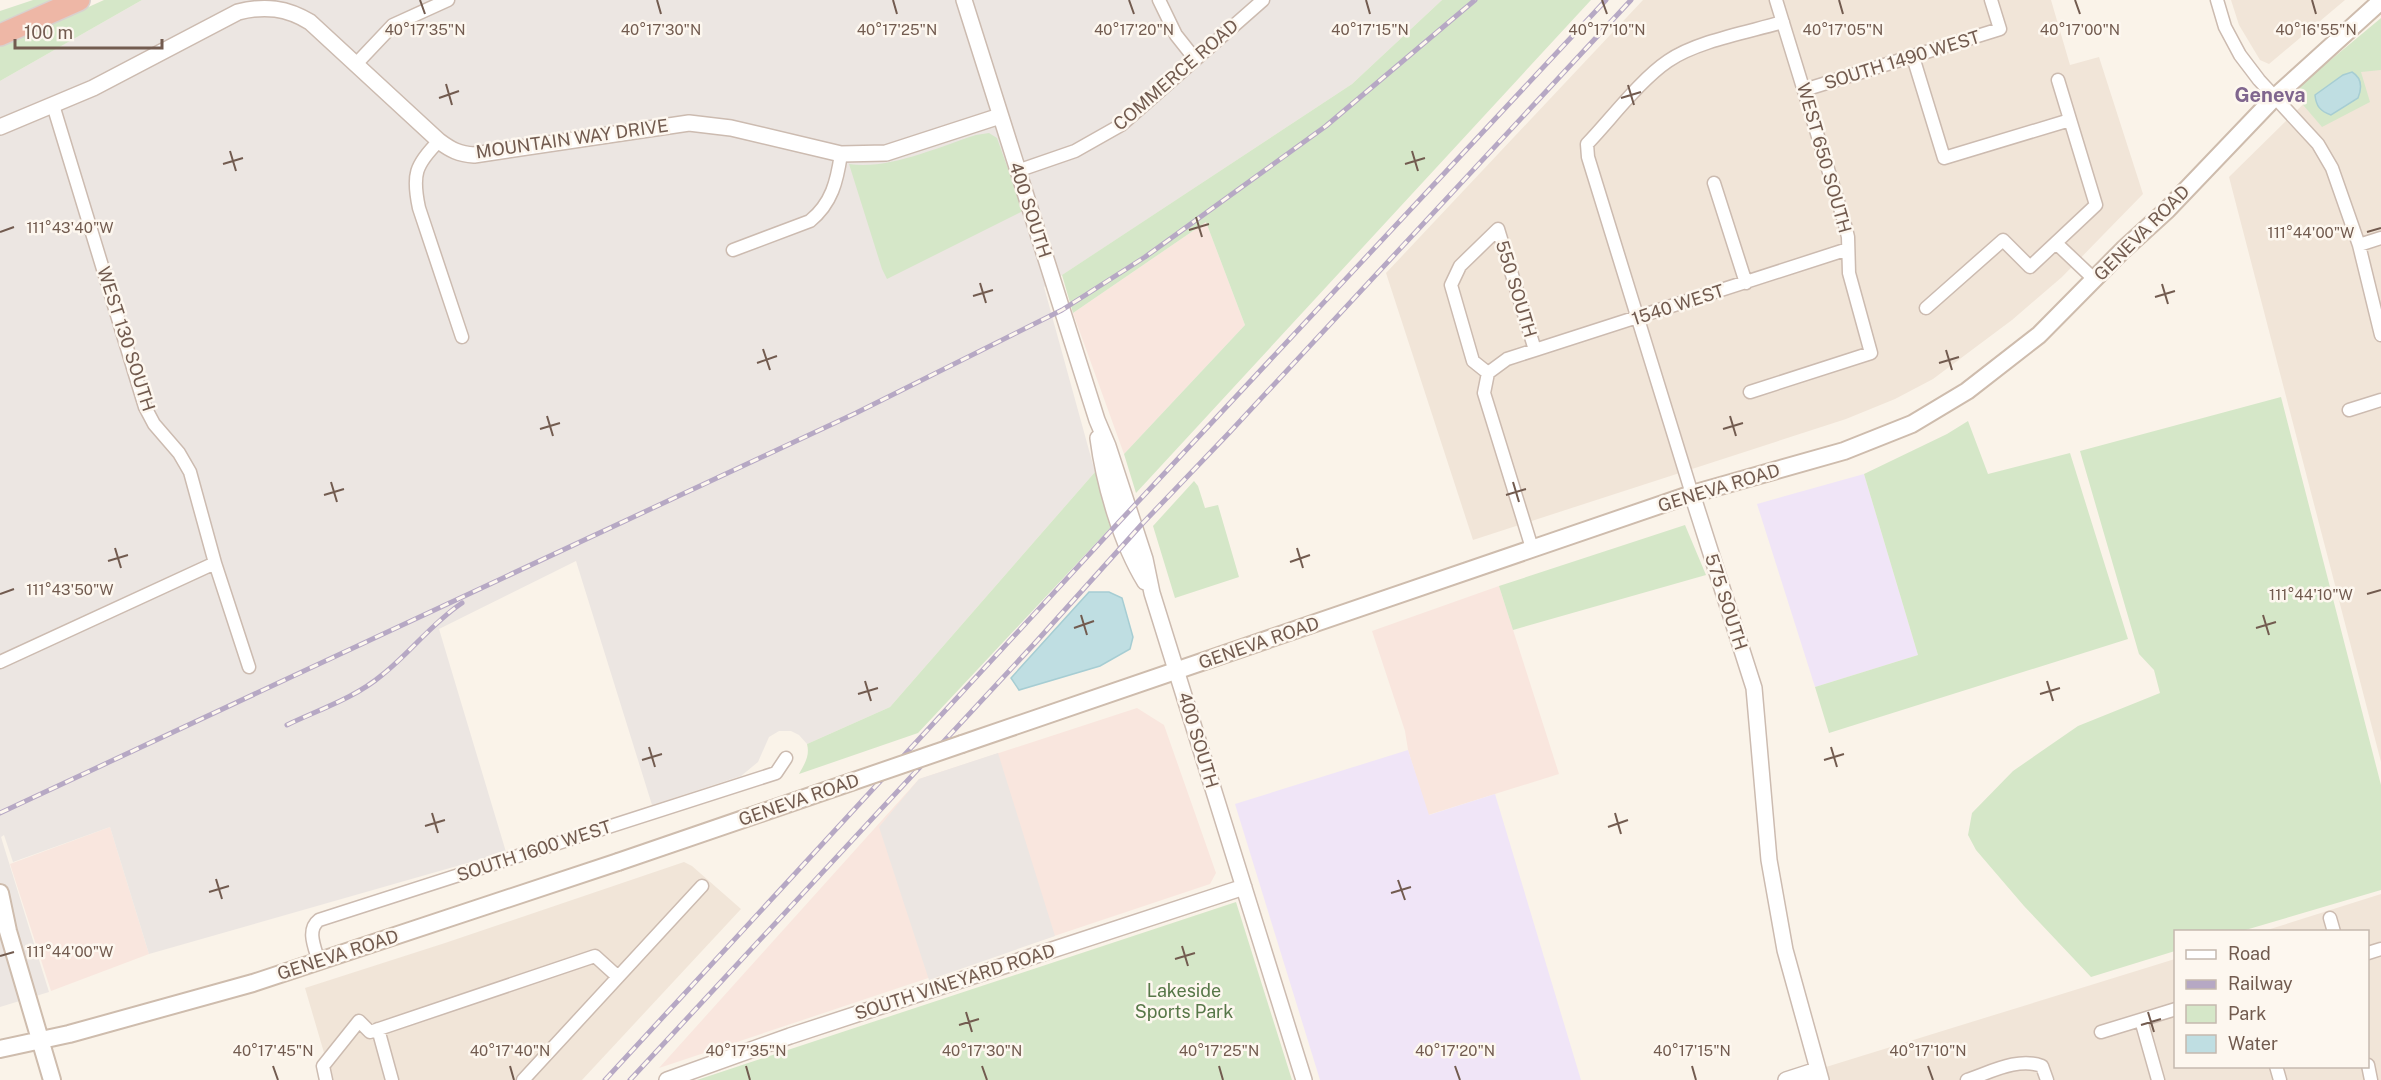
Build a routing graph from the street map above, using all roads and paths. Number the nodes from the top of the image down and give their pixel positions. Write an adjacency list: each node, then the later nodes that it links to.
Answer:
1 (79, 0): 11 (highway)
2 (448, 0): 14 (street)
3 (964, 0): 19 (street, 400 SOUTH)
4 (1159, 0): 13 (street)
5 (1263, 0): 13 (street, COMMERCE ROAD)
6 (1776, 0): 10 (street, WEST 650 SOUTH)
7 (1991, 0): 12 (street, SOUTH 1490 WEST)
8 (2217, 0): 17 (street)
9 (2381, 1): 17 (main road, GENEVA ROAD)
10 (1782, 22): 16 (street, WEST 650 SOUTH); 34 (street, 575 SOUTH)
11 (0, 35)
12 (1913, 57): 16 (street, SOUTH 1490 WEST); 20 (street)
13 (1196, 59): 24 (street, COMMERCE ROAD)
14 (357, 63): 18 (street, MOUNTAIN WAY DRIVE); 22 (street, MOUNTAIN WAY DRIVE)
15 (2058, 80): 20 (street)
16 (1804, 90): 30 (street, WEST 650 SOUTH)
17 (2275, 97): 28 (street); 31 (main road, GENEVA ROAD)
18 (53, 105): 21 (street, MOUNTAIN WAY DRIVE); 44 (street, WEST 130 SOUTH)
19 (1000, 116): 23 (street, MOUNTAIN WAY DRIVE); 24 (street, 400 SOUTH)
20 (2070, 120): 27 (street)
21 (0, 127)
22 (440, 141): 23 (street, MOUNTAIN WAY DRIVE); 36 (street)
23 (841, 154): 29 (street)
24 (1017, 171): 47 (street, 400 SOUTH)
25 (1714, 183): 32 (street)
26 (2381, 238): 28 (street)
27 (2056, 243): 31 (street); 33 (street)
28 (2359, 245): 35 (street)
29 (733, 249)
30 (1848, 249): 32 (street, 1540 WEST); 39 (street, WEST 650 SOUTH)
31 (2095, 280): 42 (main road, GENEVA ROAD)
32 (1746, 283): 34 (street, 1540 WEST)
33 (1926, 308)
34 (1638, 318): 37 (street, 1540 WEST); 42 (street, 575 SOUTH)
35 (2381, 335)
36 (462, 337)
37 (1535, 350): 38 (street, 1540 WEST); 38 (street, 550 SOUTH)
38 (1488, 373): 43 (street)
39 (1750, 392)
40 (2381, 400): 41 (street)
41 (2349, 410)
42 (1692, 495): 43 (main road, GENEVA ROAD); 62 (street, 575 SOUTH)
43 (1532, 548): 47 (main road, GENEVA ROAD)
44 (215, 563): 45 (street); 46 (street, WEST 130 SOUTH)
45 (0, 662)
46 (249, 667)
47 (1176, 671): 50 (street, 400 SOUTH); 54 (main road, GENEVA ROAD, bridge)
48 (786, 758): 54 (street, SOUTH 1600 WEST)
49 (702, 886): 55 (street)
50 (1244, 887): 67 (street, SOUTH VINEYARD ROAD); 68 (street, 400 SOUTH)
51 (0, 893): 60 (main road)
52 (2330, 918): 53 (street)
53 (2333, 930)
54 (319, 962): 60 (main road, GENEVA ROAD)
55 (617, 976): 58 (street); 66 (street)
56 (2174, 1009): 57 (street)
57 (2141, 1020): 59 (street); 72 (street)
58 (378, 1029): 64 (street); 65 (street)
59 (2101, 1032)
60 (39, 1040): 61 (main road, GENEVA ROAD); 63 (main road)
61 (0, 1049)
62 (1819, 1075): 69 (street)
63 (52, 1080)
64 (326, 1080)
65 (392, 1080)
66 (523, 1080)
67 (667, 1080)
68 (1304, 1080)
69 (1786, 1080)
70 (1967, 1080): 71 (street)
71 (2046, 1080)
72 (2158, 1080)

